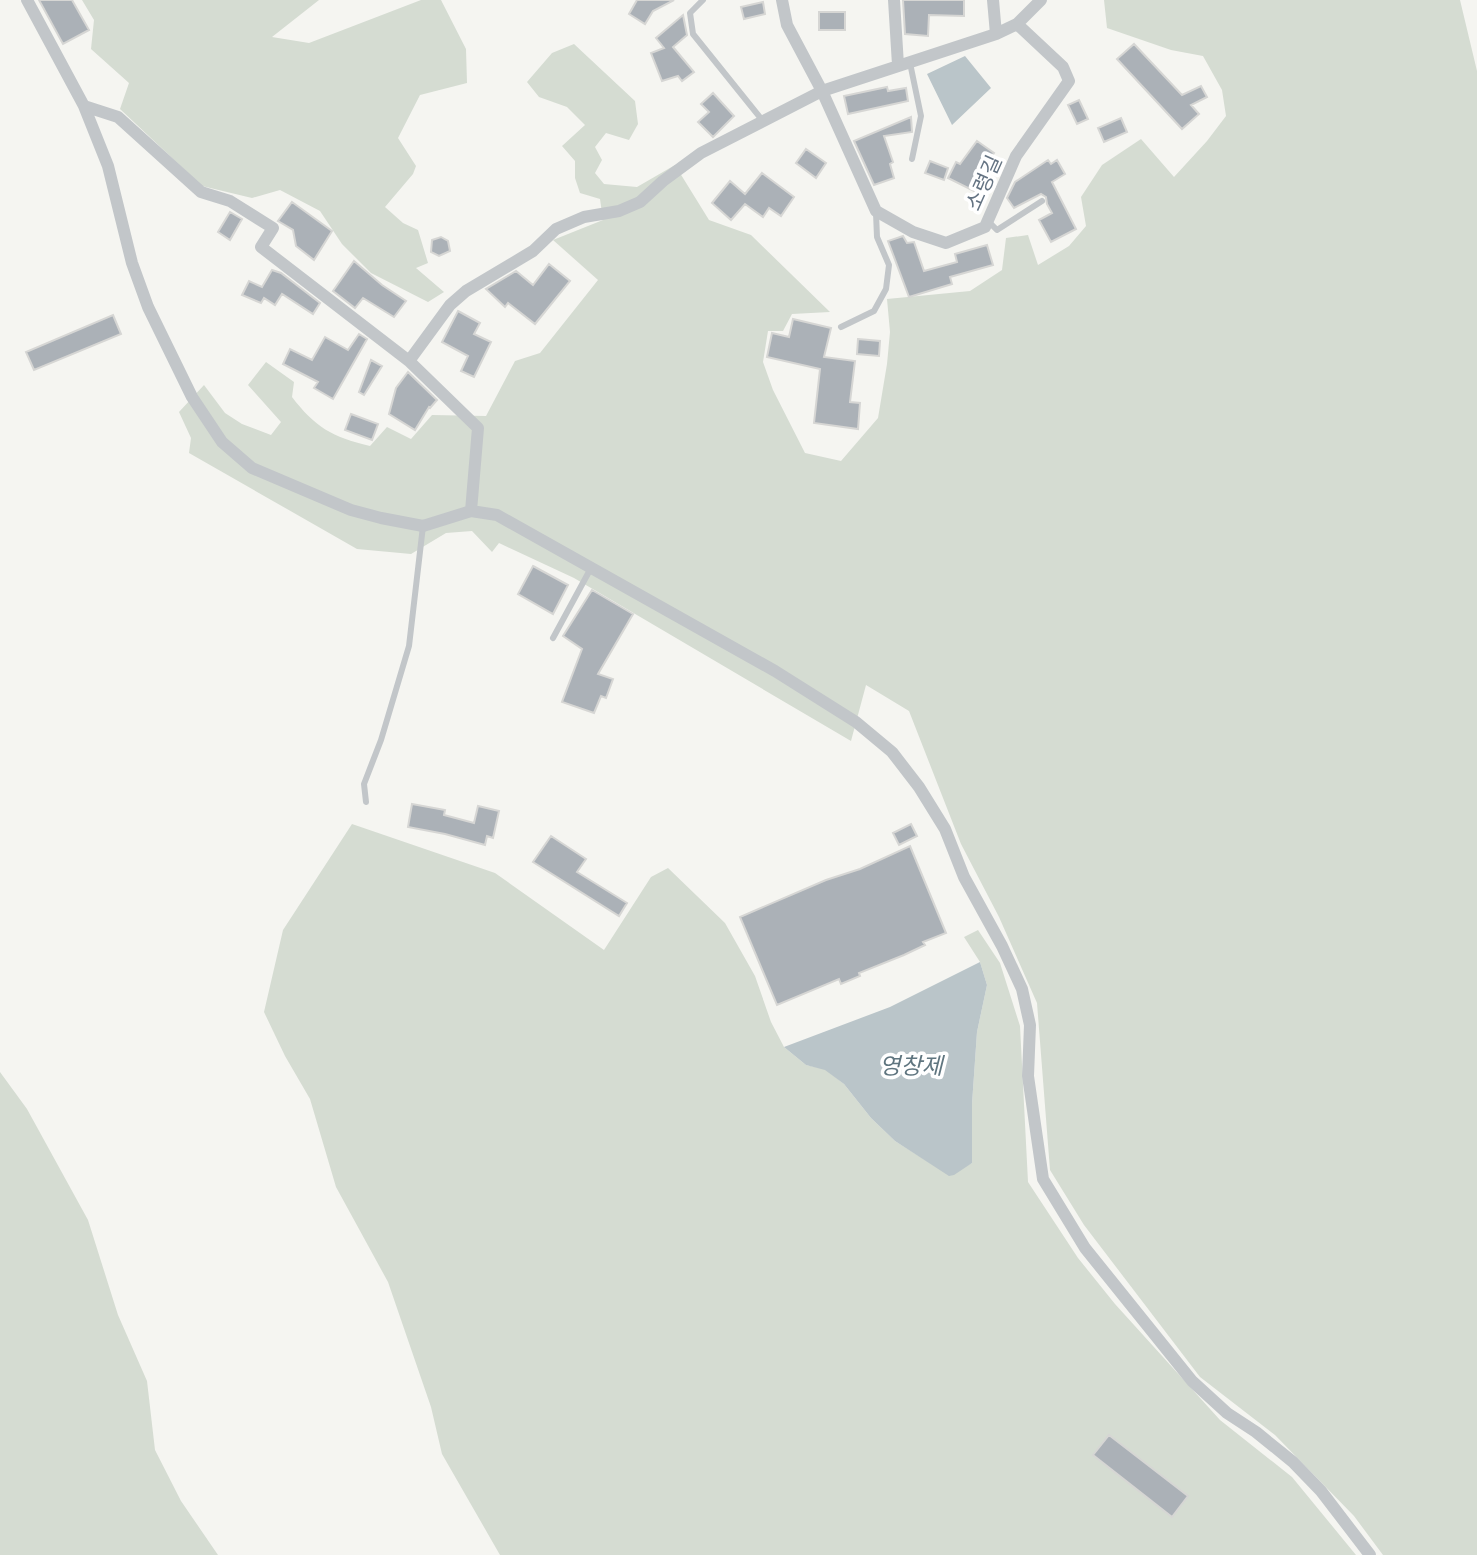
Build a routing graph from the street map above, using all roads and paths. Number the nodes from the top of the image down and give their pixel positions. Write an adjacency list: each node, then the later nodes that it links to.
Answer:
1 (27, 0): 11 (street)
2 (703, 0): 12 (lane)
3 (782, 0): 10 (street)
4 (894, 0): 9 (street)
5 (993, 0): 8 (street)
6 (1041, 0): 7 (street)
7 (1017, 24): 8 (street); 16 (street, 소령길)
8 (996, 34): 9 (street)
9 (904, 63): 10 (street); 13 (lane)
10 (822, 91): 12 (street); 15 (street)
11 (84, 106): 18 (street); 20 (street)
12 (763, 121): 18 (street)
13 (912, 159)
14 (1041, 201): 16 (lane)
15 (876, 211): 16 (street, 소령길); 17 (lane)
16 (988, 221)
17 (841, 327)
18 (409, 361): 19 (street)
19 (471, 511): 20 (street); 21 (street)
20 (423, 526): 23 (lane)
21 (591, 568): 22 (lane); 24 (street)
22 (553, 638)
23 (366, 802)
24 (1370, 1555)

